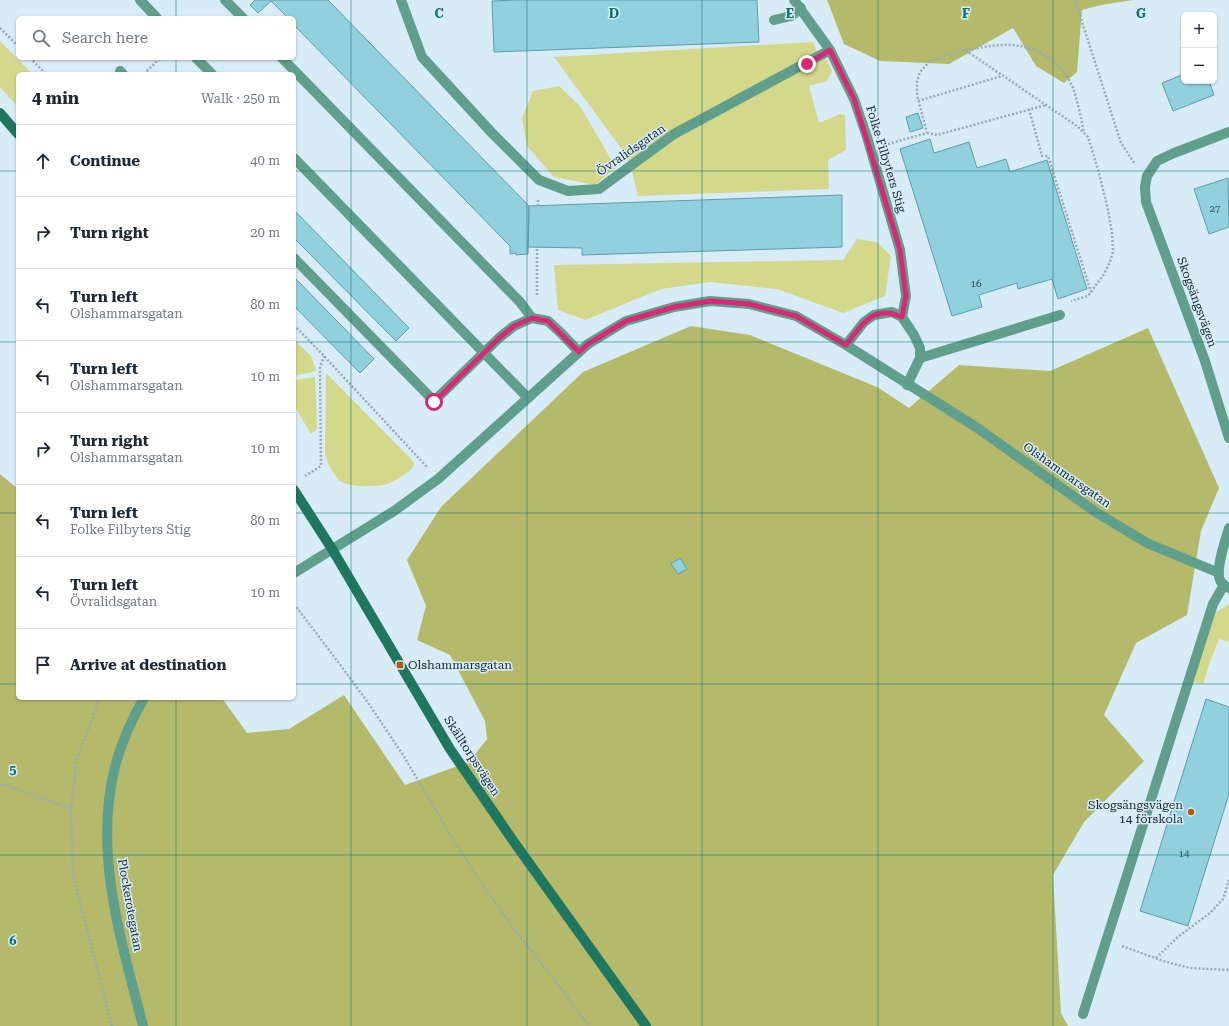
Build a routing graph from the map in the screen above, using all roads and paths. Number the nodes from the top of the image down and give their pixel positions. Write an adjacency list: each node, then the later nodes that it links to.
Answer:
1 (140, 0): 6 (street)
2 (225, 0): 7 (street)
3 (401, 0): 11 (street, Övralidsgatan)
4 (1074, 0): 33 (path)
5 (798, 4): 8 (street); 11 (street, Folke Filbyters Stig)
6 (155, 16)
7 (241, 16)
8 (774, 20)
9 (0, 28): 10 (path)
10 (16, 44)
11 (830, 50): 31 (street, Folke Filbyters Stig)
12 (965, 50): 22 (path); 23 (path); 30 (path)
13 (32, 60): 17 (path)
14 (158, 60): 18 (path)
15 (198, 60): 19 (street)
16 (284, 60): 21 (street)
17 (44, 72)
18 (146, 72)
19 (210, 72)
20 (296, 72): 39 (street)
21 (296, 72)
22 (1003, 76): 23 (path); 24 (path)
23 (918, 101): 29 (path)
24 (1046, 105): 25 (path); 30 (path)
25 (1029, 109): 29 (path); 36 (path)
26 (0, 114): 27 (street)
27 (16, 132)
28 (1229, 132): 33 (street)
29 (927, 133): 31 (path)
30 (1084, 133): 36 (path)
31 (870, 150): 38 (street, Folke Filbyters Stig)
32 (296, 160): 43 (street)
33 (1147, 176): 48 (street, Skogsängsvägen)
34 (537, 248): 39 (path)
35 (296, 260): 43 (street)
36 (1091, 292): 37 (path)
37 (1060, 315): 45 (street)
38 (902, 317): 41 (street); 45 (street)
39 (532, 318): 42 (street); 43 (street)
40 (296, 327): 44 (path)
41 (846, 345): 42 (street, Olshammarsgatan); 46 (street, Olshammarsgatan)
42 (579, 352): 47 (street, Olshammarsgatan)
43 (484, 353): 47 (street)
44 (324, 356): 49 (path); 50 (path)
45 (920, 358): 46 (street)
46 (907, 385): 55 (street, Olshammarsgatan)
47 (528, 398): 50 (street, Olshammarsgatan)
48 (1229, 438)
49 (301, 478)
50 (438, 479): 53 (street, Olshammarsgatan)
51 (296, 493): 53 (street, Skälltorpsvägen)
52 (1229, 528): 55 (street)
53 (332, 549): 54 (street); 70 (street, Skälltorpsvägen)
54 (296, 572)
55 (1219, 573): 56 (street)
56 (1227, 587): 63 (street)
57 (296, 607): 69 (path)
58 (99, 700): 61 (path)
59 (143, 700): 68 (street, Plockerotegatan)
60 (1, 784): 61 (path)
61 (71, 808): 67 (path)
62 (1229, 880): 64 (path)
63 (1107, 940): 64 (path); 66 (street)
64 (1156, 958): 65 (path)
65 (1229, 970)
66 (1083, 1014)
67 (112, 1026)
68 (143, 1026)
69 (589, 1026)
70 (646, 1026)

